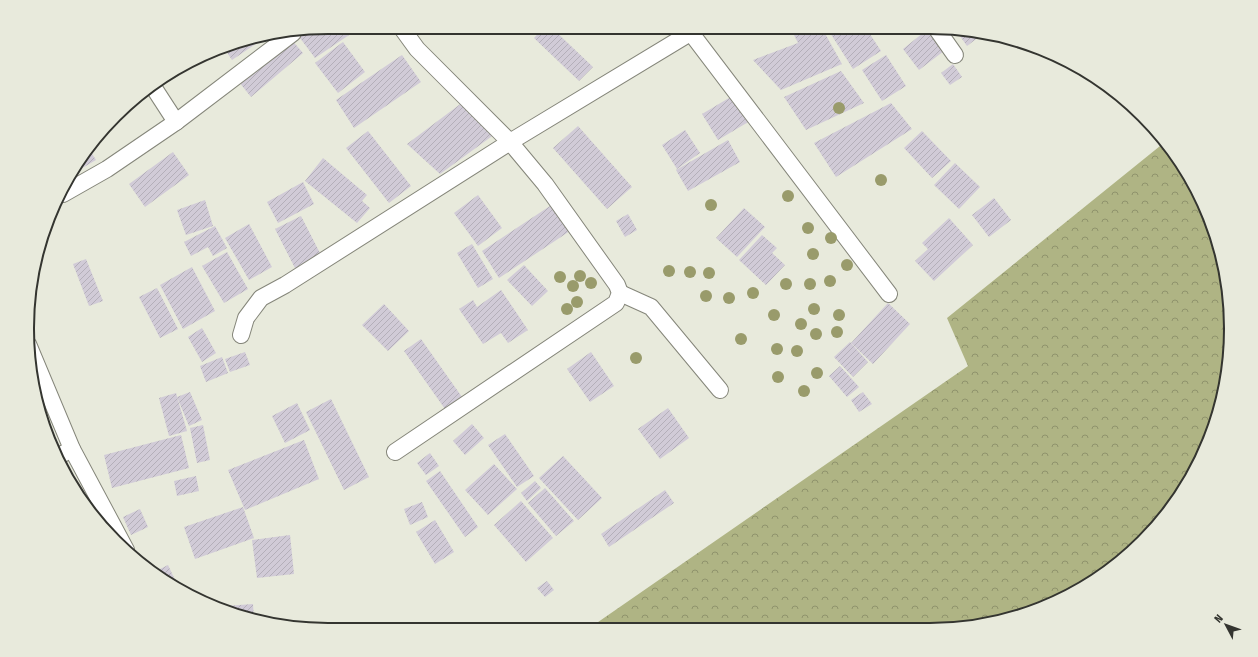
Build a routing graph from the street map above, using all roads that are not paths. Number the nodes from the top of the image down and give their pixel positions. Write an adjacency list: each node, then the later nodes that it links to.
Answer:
1 (406, 34): 9 (street)
2 (689, 34): 9 (street)
3 (699, 34): 12 (street)
4 (940, 35): 6 (street)
5 (287, 37): 8 (street)
6 (955, 56)
7 (155, 91): 8 (street)
8 (176, 122): 10 (street)
9 (510, 142): 11 (street); 13 (street)
10 (67, 191)
11 (620, 293): 15 (street); 17 (street)
12 (889, 294)
13 (241, 335)
14 (37, 365): 16 (street)
15 (720, 390)
16 (72, 449): 18 (street); 19 (street)
17 (395, 452)
18 (62, 454)
19 (118, 535)

